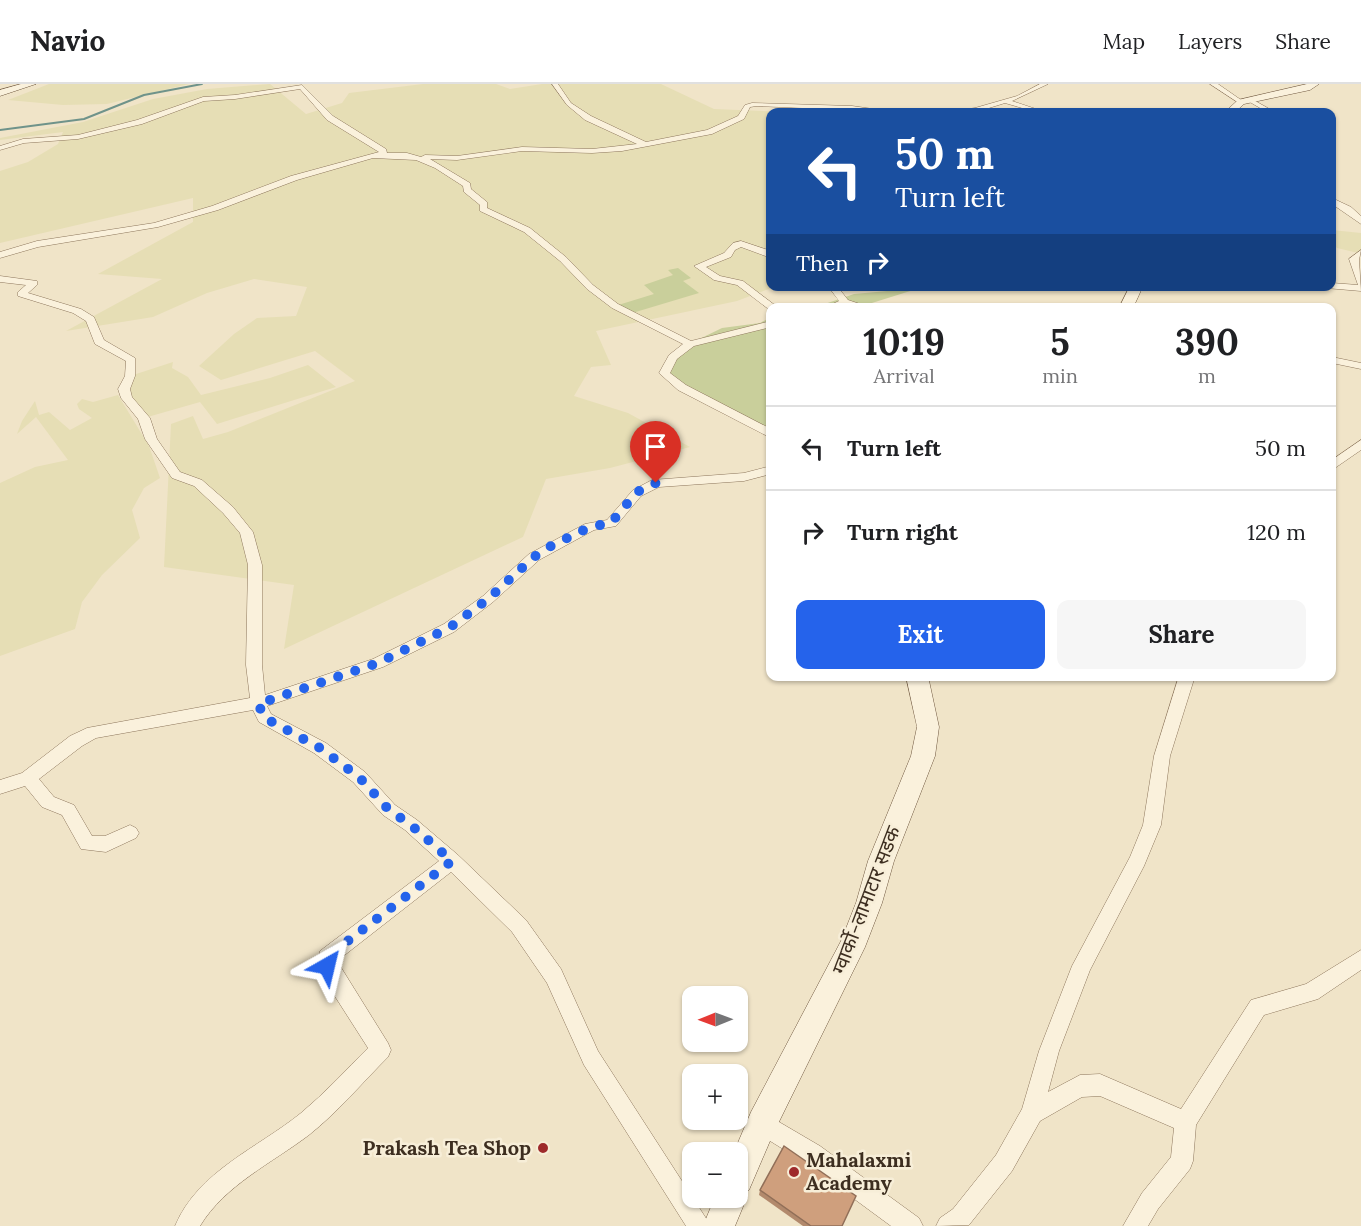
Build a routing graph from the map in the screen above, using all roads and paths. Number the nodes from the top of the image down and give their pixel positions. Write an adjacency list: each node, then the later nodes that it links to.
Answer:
1 (31, 84): 6 (main road)
2 (555, 84): 14 (street)
3 (1045, 84): 7 (street)
4 (1214, 84): 8 (street)
5 (1314, 84): 8 (main road)
6 (0, 93)
7 (1004, 101): 10 (street); 11 (street)
8 (1245, 101): 12 (main road); 13 (street)
9 (860, 108): 14 (street)
10 (982, 108)
11 (1028, 108)
12 (1235, 108)
13 (1262, 108)
14 (646, 145): 17 (street)
15 (0, 148): 16 (street)
16 (383, 156): 17 (street); 22 (street)
17 (422, 158): 32 (street)
18 (1336, 203): 19 (street)
19 (1361, 221)
20 (766, 253): 29 (street)
21 (1361, 253): 24 (street)
22 (0, 255)
23 (0, 279): 41 (street)
24 (1361, 283)
25 (1336, 286): 26 (street)
26 (1361, 288)
27 (836, 291): 28 (street)
28 (845, 302): 30 (street)
29 (766, 303)
30 (849, 303)
31 (766, 325): 32 (street)
32 (690, 344): 35 (street)
33 (1336, 361): 34 (street)
34 (1360, 370)
35 (766, 432)
36 (1361, 444): 37 (street)
37 (1336, 463)
38 (766, 471): 41 (street)
39 (918, 681): 49 (main road, ग्वार्को-लामाटार सडक)
40 (1185, 681): 47 (street)
41 (258, 704): 42 (street); 45 (street)
42 (28, 778): 43 (street); 44 (street)
43 (0, 788)
44 (130, 833)
45 (452, 861): 52 (street); 53 (street)
46 (1361, 959): 48 (street)
47 (1032, 1113): 48 (street); 56 (street)
48 (1185, 1122): 57 (street)
49 (762, 1123): 50 (main road, ग्वार्को-लामाटार सडक); 55 (street)
50 (748, 1156)
51 (726, 1208): 54 (main road)
52 (187, 1226)
53 (699, 1226)
54 (718, 1226)
55 (911, 1226)
56 (948, 1226)
57 (1135, 1226)

